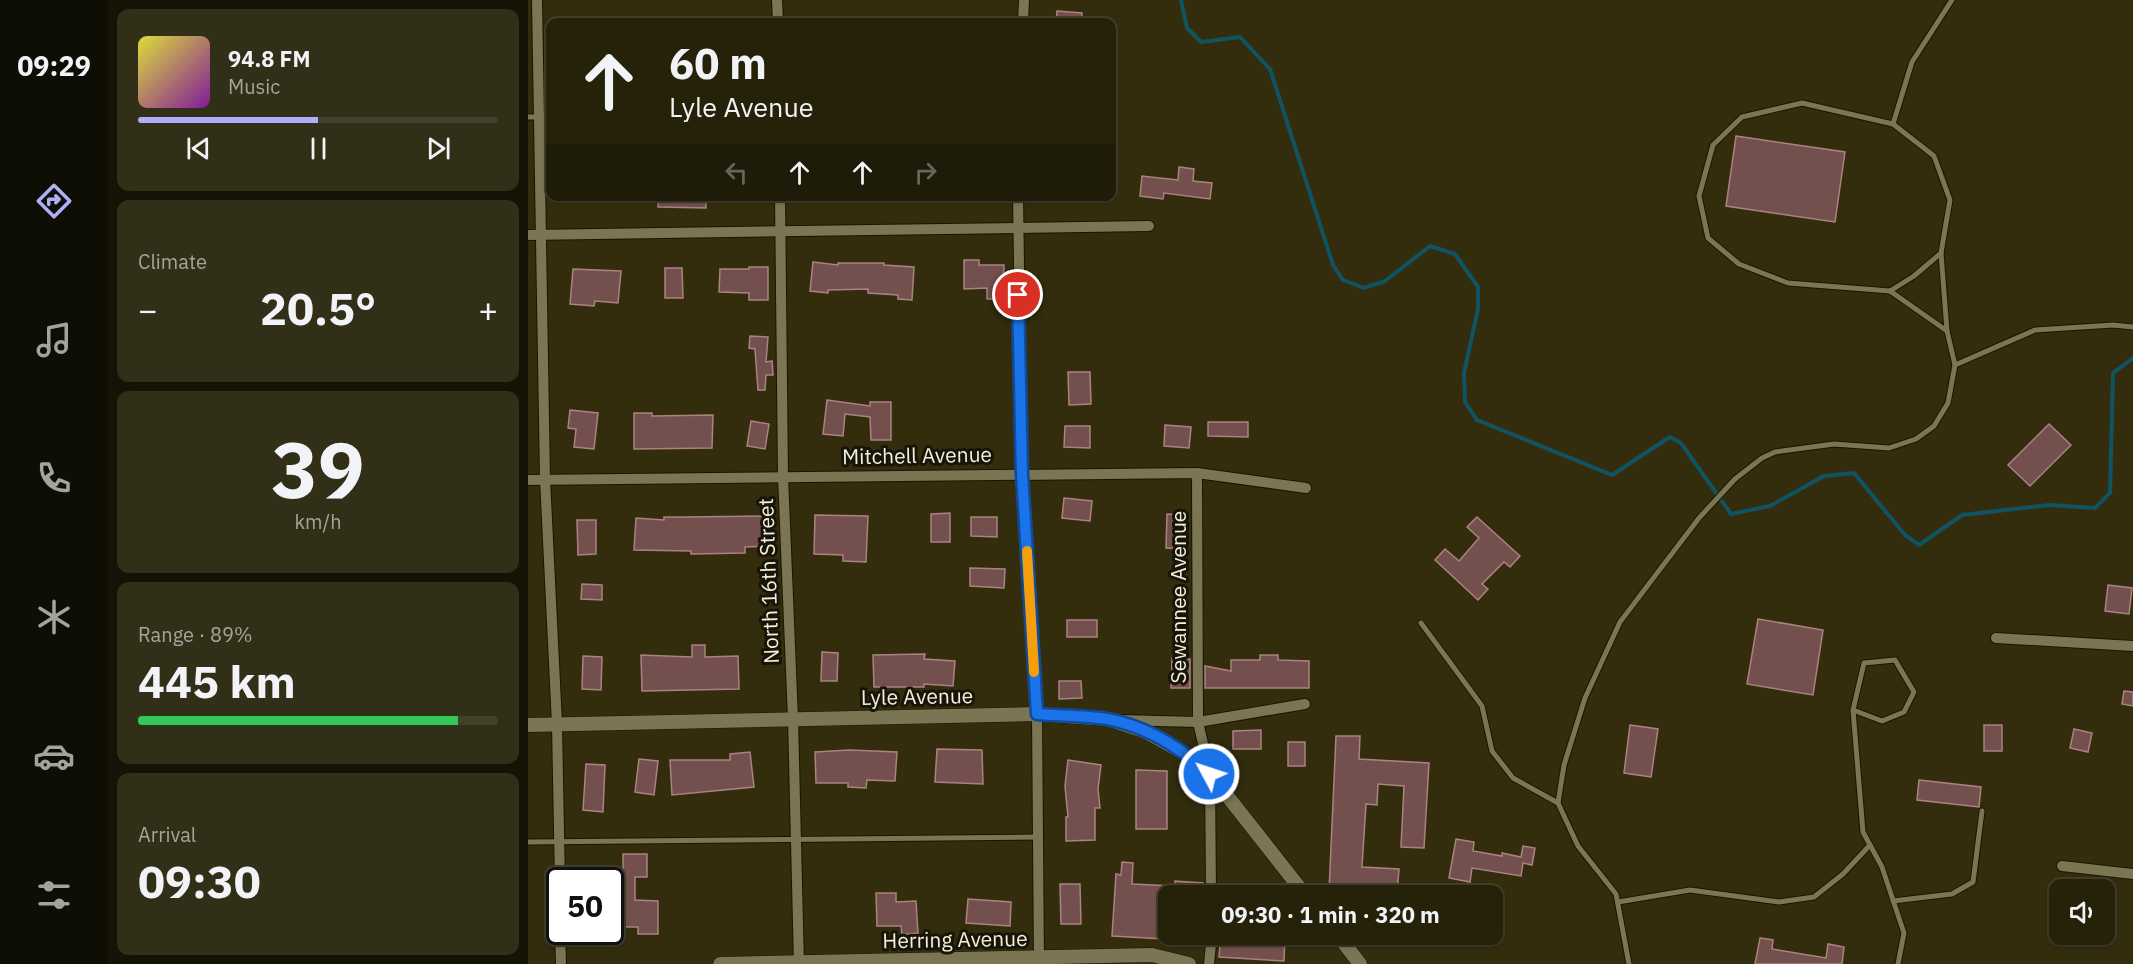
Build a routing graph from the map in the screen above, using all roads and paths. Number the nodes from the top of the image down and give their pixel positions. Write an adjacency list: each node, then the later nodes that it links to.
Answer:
1 (537, 0): 7 (street)
2 (777, 0): 5 (street)
3 (1024, 0): 6 (street)
4 (1952, 0): 8 (lane)
5 (777, 18)
6 (1023, 18)
7 (539, 117): 14 (street)
8 (1893, 124): 16 (lane); 17 (lane)
9 (780, 201): 13 (street, North 16th Street)
10 (1018, 201): 12 (street)
11 (1149, 226): 12 (street)
12 (1017, 228): 13 (street); 22 (street)
13 (780, 232): 14 (street); 23 (street, North 16th Street)
14 (542, 234): 15 (street); 24 (street)
15 (528, 235)
16 (1941, 253): 17 (lane); 19 (lane)
17 (1890, 291): 19 (lane)
18 (2133, 327): 20 (lane)
19 (1947, 331): 20 (lane)
20 (1955, 365): 39 (lane)
21 (1197, 473): 22 (street, Mitchell Avenue); 26 (street, Mitchell Avenue); 35 (street, Sewannee Avenue)
22 (1022, 474): 23 (street, Mitchell Avenue); 32 (street)
23 (783, 476): 24 (street, Mitchell Avenue); 33 (street, North 16th Street)
24 (546, 479): 25 (street, Mitchell Avenue); 36 (street)
25 (528, 480)
26 (1306, 488)
27 (1421, 623): 39 (lane)
28 (1996, 638): 29 (street)
29 (2133, 646)
30 (1305, 704): 35 (street, Lyle Avenue)
31 (1853, 710): 31 (lane); 45 (lane)
32 (1037, 714): 33 (main road, Lyle Avenue); 34 (main road, Lyle Avenue); 41 (street)
33 (793, 719): 36 (main road, Lyle Avenue); 42 (street, North 16th Street)
34 (1108, 719): 35 (street, Lyle Avenue); 38 (main road)
35 (1198, 722): 38 (street, Sewannee Avenue)
36 (557, 724): 37 (main road, Lyle Avenue); 44 (street)
37 (528, 725)
38 (1209, 774): 49 (street, Sewannee Avenue); 50 (main road)
39 (1558, 803): 51 (lane)
40 (1982, 811): 52 (lane)
41 (1038, 837): 42 (lane); 56 (street)
42 (796, 839): 44 (lane); 57 (street, North 16th Street)
43 (528, 842): 44 (lane)
44 (559, 842): 47 (street)
45 (1870, 845): 51 (lane); 52 (lane)
46 (2062, 866): 48 (street)
47 (560, 867)
48 (2133, 874)
49 (1211, 885)
50 (1297, 885)
51 (1618, 902): 63 (lane)
52 (1893, 902): 64 (lane)
53 (560, 945): 59 (street)
54 (1211, 945): 62 (street)
55 (1345, 945): 58 (main road)
56 (1039, 962): 57 (main road, Herring Avenue); 61 (main road, Herring Avenue)
57 (799, 963): 60 (main road, Herring Avenue)
58 (1358, 963)
59 (561, 964)
60 (720, 964)
61 (1189, 964)
62 (1209, 964)
63 (1629, 964)
64 (1898, 964)

